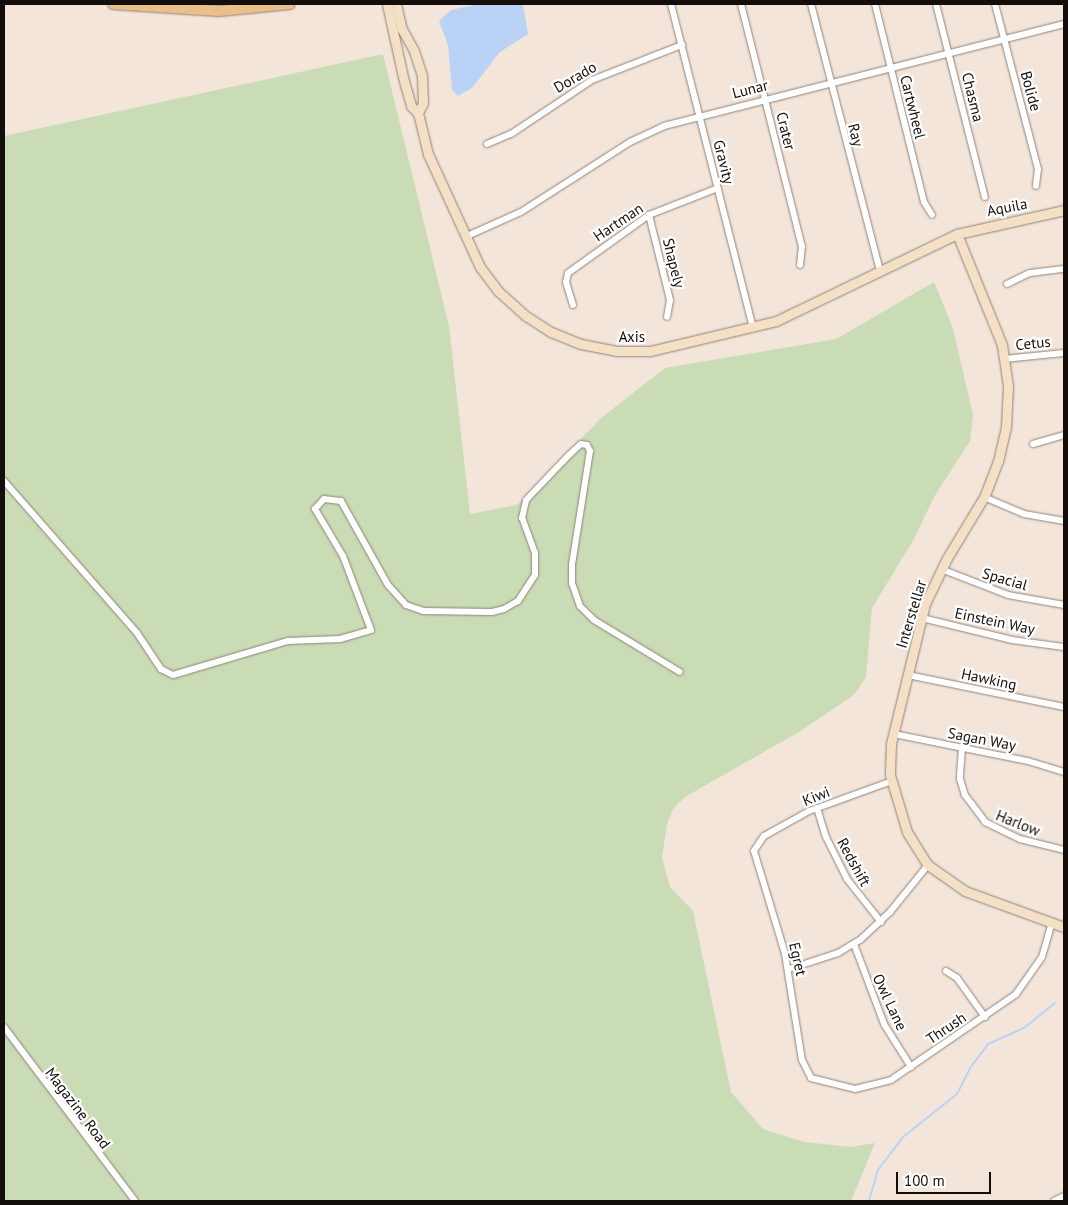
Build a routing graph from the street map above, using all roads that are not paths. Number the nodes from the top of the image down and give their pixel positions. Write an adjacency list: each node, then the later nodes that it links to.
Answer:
1 (113, 4): 2 (main road)
2 (290, 4)
3 (387, 4): 17 (street, Axis)
4 (396, 4): 15 (street, Axis)
5 (671, 4): 13 (street, Gravity)
6 (742, 4): 19 (street, Crater)
7 (811, 4): 18 (street, Ray)
8 (875, 4): 16 (street, Cartwheel)
9 (936, 4): 14 (street, Chasma)
10 (995, 4): 12 (street, Bolide)
11 (1064, 24): 12 (street, Lunar)
12 (1004, 40): 14 (street, Lunar); 23 (street, Bolide)
13 (682, 45): 21 (street, Gravity); 22 (street, Dorado)
14 (949, 53): 16 (street, Lunar); 25 (street, Chasma)
15 (420, 67): 17 (street); 20 (street, Axis)
16 (890, 68): 18 (street, Lunar); 28 (street, Cartwheel)
17 (404, 70): 20 (street, Axis)
18 (830, 82): 19 (street, Lunar); 33 (street, Ray)
19 (765, 98): 21 (street, Lunar); 31 (street, Crater)
20 (418, 113): 30 (street, Axis)
21 (699, 115): 24 (street, Gravity); 30 (street, Lunar)
22 (487, 144)
23 (1036, 186)
24 (718, 188): 27 (street, Hartman); 37 (street, Gravity)
25 (984, 197)
26 (1064, 210): 29 (street, Aquila)
27 (649, 215): 35 (street, Hartman); 36 (street, Shapely)
28 (932, 215)
29 (957, 234): 33 (street, Axis); 39 (street, Interstellar)
30 (464, 237): 37 (street, Axis)
31 (800, 265)
32 (1064, 269): 34 (street)
33 (880, 271): 37 (street, Axis)
34 (1008, 284)
35 (573, 305)
36 (668, 317)
37 (753, 327)
38 (1064, 353): 39 (street, Cetus)
39 (1004, 359): 43 (street, Interstellar)
40 (1064, 435): 41 (street)
41 (1034, 444)
42 (4, 481): 49 (street)
43 (984, 497): 44 (street); 45 (street, Interstellar)
44 (1064, 521)
45 (941, 569): 46 (street, Spacial); 47 (street, Interstellar)
46 (1064, 605)
47 (922, 618): 48 (street, Einstein Way); 50 (street, Interstellar)
48 (1064, 647)
49 (680, 672)
50 (908, 675): 51 (street, Hawking); 52 (street, Interstellar)
51 (1064, 707)
52 (894, 734): 53 (street, Sagan Way); 55 (street, Interstellar)
53 (962, 748): 54 (street, Sagan Way); 58 (street, Harlow)
54 (1064, 772)
55 (892, 781): 56 (street, Kiwi); 59 (street, Interstellar)
56 (817, 808): 57 (street, Kiwi); 60 (street, Redshift)
57 (756, 845): 64 (street, Egret)
58 (1064, 850)
59 (928, 865): 60 (street); 61 (street, Interstellar)
60 (881, 922): 63 (street)
61 (1052, 923): 62 (street, Interstellar); 66 (street, Thrush)
62 (1064, 927)
63 (854, 944): 64 (street); 68 (street, Owl Lane)
64 (789, 969): 69 (street, Egret)
65 (946, 971): 66 (street)
66 (985, 1017): 68 (street, Thrush)
67 (4, 1027): 71 (street, Magazine Road)
68 (911, 1067): 69 (street, Thrush)
69 (811, 1078)
70 (1064, 1196): 72 (street)
71 (135, 1201)
72 (1054, 1201)

